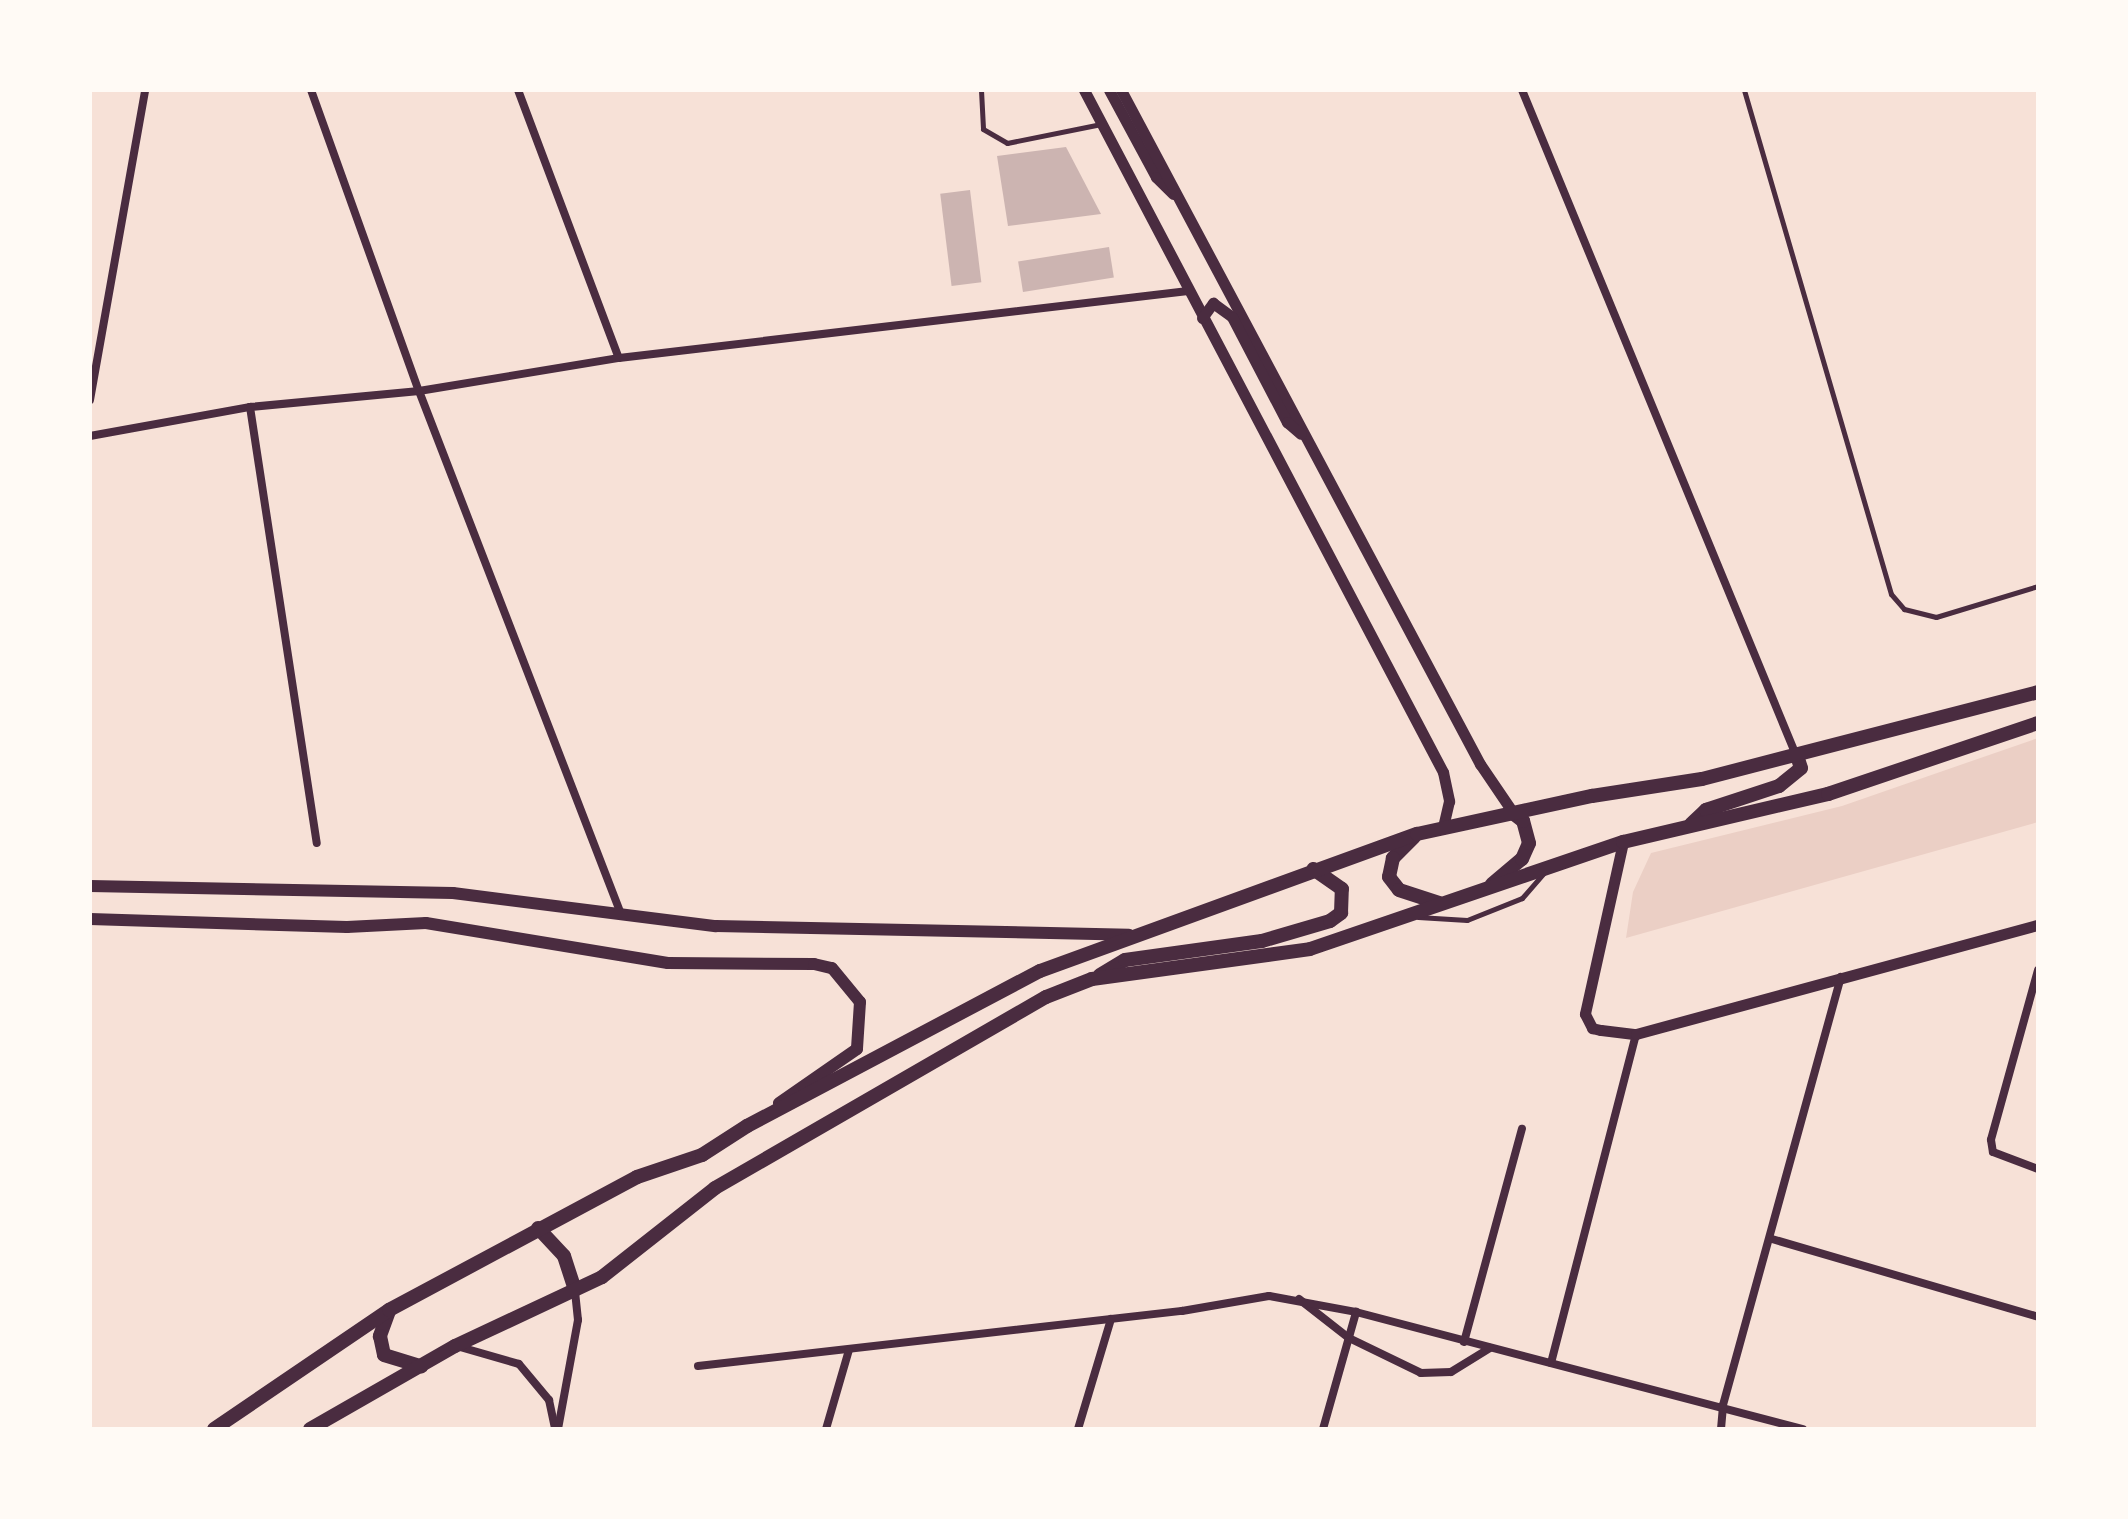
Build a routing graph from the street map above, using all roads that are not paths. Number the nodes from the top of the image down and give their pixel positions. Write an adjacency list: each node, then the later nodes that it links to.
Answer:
1 (145, 90): 16 (street)
2 (311, 90): 15 (street)
3 (518, 90): 14 (street)
4 (981, 90): 10 (lane)
5 (1084, 90): 10 (street)
6 (1109, 90): 11 (street)
7 (1121, 90): 11 (street)
8 (1522, 90): 23 (street)
9 (1744, 90): 20 (lane)
10 (1102, 124): 12 (street)
11 (1179, 199): 19 (street)
12 (1188, 291): 13 (street); 14 (street)
13 (1202, 318): 19 (street); 26 (street)
14 (619, 358): 15 (street)
15 (419, 391): 17 (street); 35 (street)
16 (90, 400)
17 (250, 407): 18 (street); 29 (street)
18 (90, 436)
19 (1307, 440): 24 (street)
20 (2038, 586)
21 (2038, 692): 23 (main road)
22 (2038, 723): 25 (main road)
23 (1797, 756): 24 (main road); 25 (main road)
24 (1514, 814): 26 (main road); 33 (main road)
25 (1690, 825): 28 (main road)
26 (1443, 827): 27 (main road)
27 (1417, 834): 30 (main road); 34 (main road)
28 (1623, 842): 31 (main road); 43 (street)
29 (317, 843)
30 (1313, 869): 39 (main road); 42 (main road)
31 (1547, 870): 33 (main road); 36 (lane)
32 (90, 886): 35 (main road)
33 (1485, 890): 34 (main road)
34 (1439, 903): 36 (main road)
35 (621, 914): 39 (main road)
36 (1409, 916): 42 (main road)
37 (90, 919): 44 (main road)
38 (2038, 925): 41 (street)
39 (1129, 935): 44 (main road)
40 (2038, 970): 46 (street)
41 (1841, 976): 43 (street); 48 (street)
42 (1092, 979): 49 (main road)
43 (1636, 1034): 60 (street)
44 (747, 1126): 47 (main road)
45 (1522, 1129): 56 (street)
46 (2038, 1169)
47 (538, 1228): 49 (main road); 51 (main road)
48 (1772, 1239): 53 (street); 63 (street)
49 (575, 1289): 57 (main road); 66 (street)
50 (1296, 1298): 52 (street); 54 (street); 55 (street)
51 (389, 1310): 61 (main road); 64 (main road)
52 (1356, 1312): 55 (street); 56 (street)
53 (2038, 1317)
54 (1111, 1319): 59 (street); 68 (street)
55 (1349, 1338): 58 (street); 69 (street)
56 (1464, 1342): 58 (street)
57 (455, 1346): 61 (main road); 66 (street)
58 (1490, 1348): 60 (street)
59 (849, 1350): 62 (street); 67 (street)
60 (1551, 1363): 63 (street)
61 (421, 1366): 65 (main road)
62 (698, 1366)
63 (1723, 1405): 70 (street); 71 (street)
64 (214, 1429)
65 (310, 1429)
66 (557, 1429)
67 (826, 1429)
68 (1078, 1429)
69 (1323, 1429)
70 (1721, 1429)
71 (1803, 1429)

